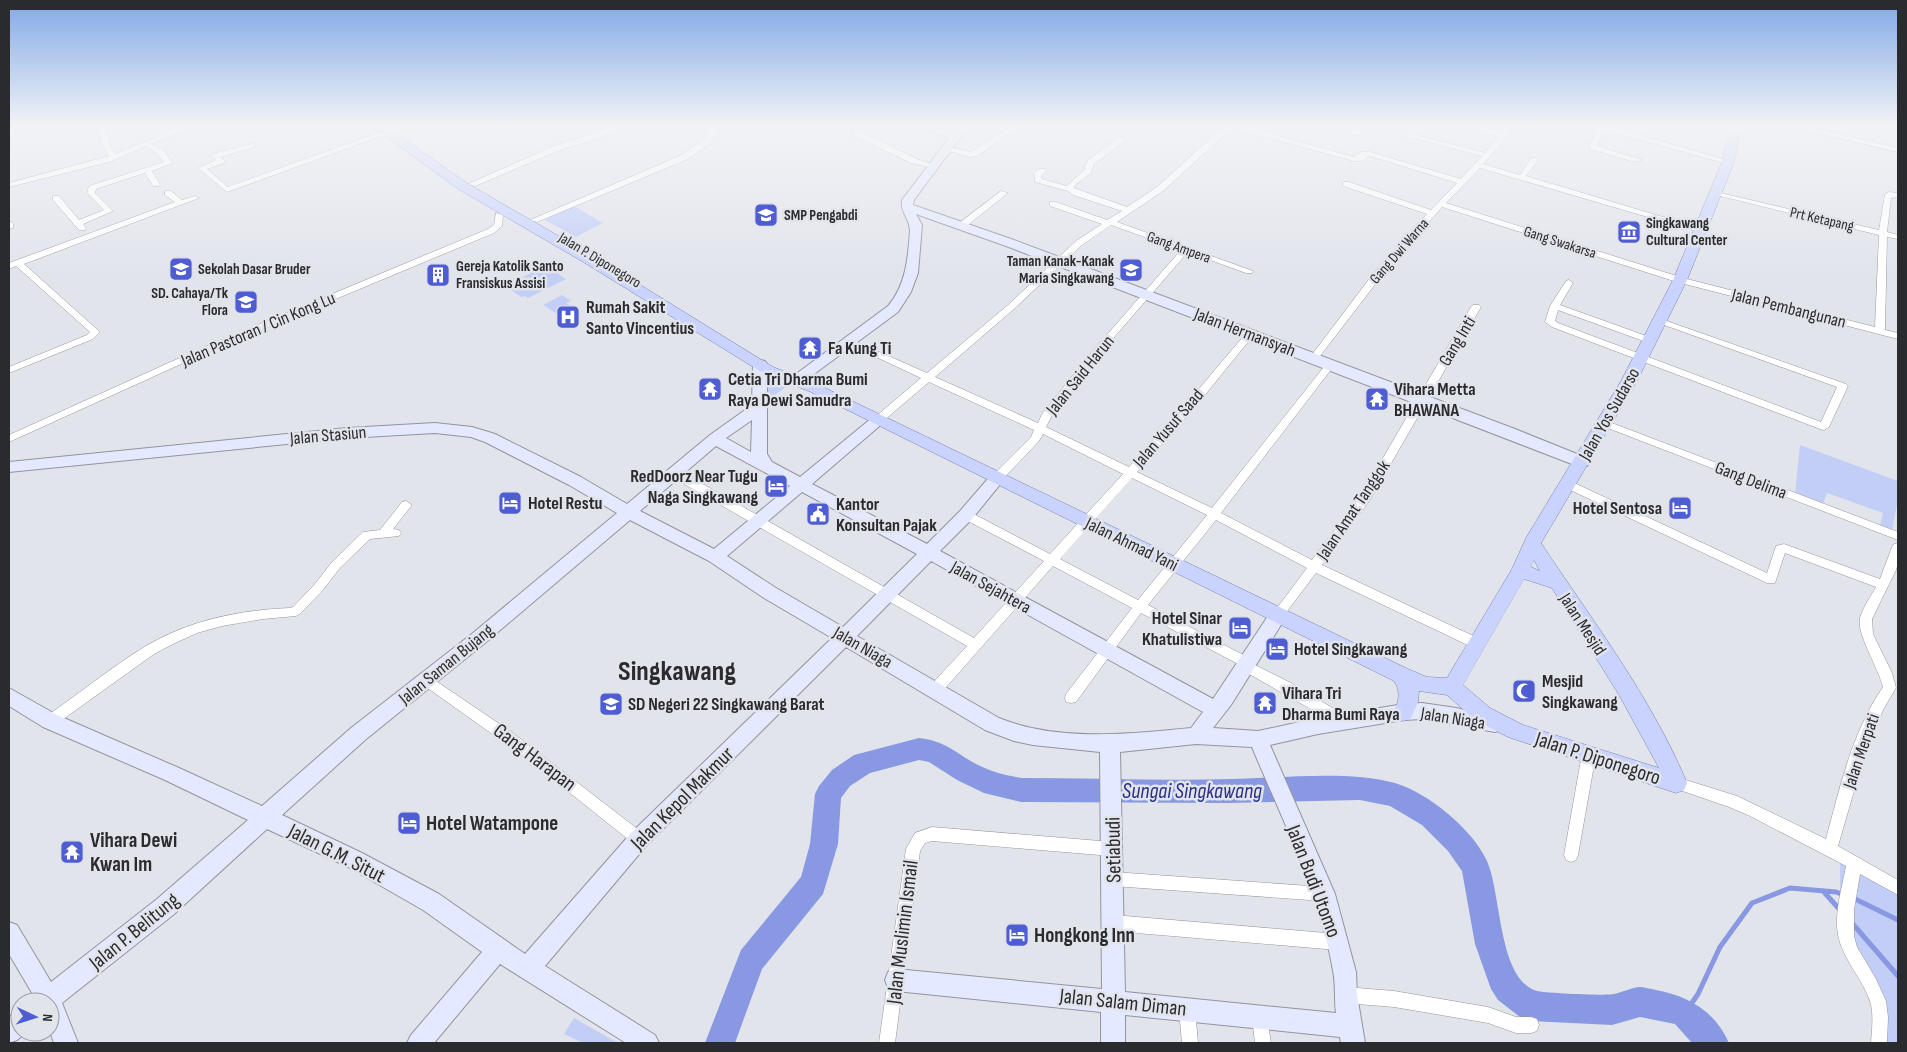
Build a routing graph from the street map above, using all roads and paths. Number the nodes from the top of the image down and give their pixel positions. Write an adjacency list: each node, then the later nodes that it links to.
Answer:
1 (52, 175): 22 (street)
2 (131, 175): 39 (street)
3 (150, 175): 20 (street)
4 (210, 175): 5 (street)
5 (266, 175)
6 (455, 175): 24 (main road, Jalan P. Diponegoro)
7 (508, 175): 24 (street)
8 (642, 175): 38 (street)
9 (927, 175): 34 (street)
10 (1037, 175): 23 (street)
11 (1083, 175): 23 (street)
12 (1175, 175): 35 (street)
13 (1441, 175): 19 (street)
14 (1470, 175): 19 (street, Gang Dwi Warna)
15 (1511, 175): 18 (street)
16 (1523, 175): 18 (street)
17 (1723, 175): 27 (main road, Jalan Yos Sudarso)
18 (1521, 178): 42 (street)
19 (1464, 182): 33 (street, Gang Dwi Warna)
20 (156, 184)
21 (1346, 184): 36 (street)
22 (9, 185)
23 (1070, 189): 35 (street)
24 (479, 191): 38 (main road, Jalan P. Diponegoro); 64 (main road, Jalan P. Diponegoro)
25 (168, 193): 31 (street)
26 (1004, 193): 41 (street)
27 (1716, 194): 42 (main road, Jalan Yos Sudarso); 44 (street, Prt Ketapang)
28 (1898, 195): 44 (street)
29 (56, 198): 39 (street)
30 (195, 198): 31 (street)
31 (181, 203): 45 (street)
32 (1053, 204): 40 (street, Gang Ampera)
33 (1441, 204): 36 (street, Gang Dwi Warna); 51 (street, Gang Swakarsa)
34 (906, 207): 41 (street, Jalan Hermansyah); 43 (street)
35 (1128, 210): 40 (street)
36 (1433, 213): 63 (street, Gang Dwi Warna)
37 (499, 215): 76 (street, Jalan Pastoran / Cin Kong Lu)
38 (534, 220): 67 (main road, Jalan P. Diponegoro)
39 (78, 223): 45 (street)
40 (1109, 223): 47 (street, Gang Ampera); 48 (street)
41 (960, 225): 43 (street); 48 (street, Jalan Hermansyah)
42 (1702, 230): 51 (main road, Jalan Yos Sudarso)
43 (916, 231): 61 (street)
44 (1883, 233): 46 (street, Prt Ketapang); 57 (street)
45 (90, 236): 49 (street)
46 (1898, 237)
47 (1186, 249): 50 (street, Gang Ampera); 53 (street, Jalan Said Harun)
48 (1058, 261): 53 (street, Jalan Hermansyah); 68 (street)
49 (14, 264): 66 (street)
50 (1249, 271)
51 (1680, 280): 56 (main road, Jalan Yos Sudarso); 57 (street, Jalan Pembangunan)
52 (1569, 283): 54 (street)
53 (1147, 296): 58 (street, Jalan Hermansyah); 74 (street, Jalan Said Harun)
54 (1555, 306): 60 (street); 62 (street)
55 (1476, 307): 70 (street, Gang Inti)
56 (1658, 321): 60 (main road, Jalan Yos Sudarso); 62 (street)
57 (1880, 330): 59 (street, Jalan Pembangunan)
58 (1250, 334): 63 (street, Jalan Hermansyah); 80 (street, Jalan Yusuf Saad)
59 (1898, 336)
60 (1649, 340): 62 (main road, Jalan Yos Sudarso)
61 (849, 342): 67 (street); 68 (street)
62 (1641, 357): 73 (main road, Jalan Yos Sudarso)
63 (1314, 358): 65 (street, Jalan Hermansyah)
64 (760, 364): 69 (main road, Jalan P. Diponegoro); 71 (street)
65 (1330, 365): 70 (street, Jalan Hermansyah); 87 (street)
66 (9, 370)
67 (801, 377): 69 (main road, Jalan P. Diponegoro)
68 (926, 378): 72 (street); 74 (street)
69 (816, 389): 72 (main road, Jalan Ahmad Yani)
70 (1422, 400): 77 (street, Jalan Hermansyah); 98 (street, Jalan Amat Tanggok)
71 (760, 407): 75 (street, Jalan Saman Bujang); 78 (street)
72 (878, 420): 82 (main road, Jalan Ahmad Yani); 83 (street)
73 (1604, 423): 77 (main road, Jalan Yos Sudarso); 91 (street, Gang Delima)
74 (1040, 428): 80 (street); 82 (street, Jalan Said Harun)
75 (716, 439): 78 (street); 81 (street, Jalan Saman Bujang)
76 (9, 440)
77 (1582, 462): 84 (main road, Jalan Yos Sudarso)
78 (766, 466): 83 (street, Jalan Sejahtera)
79 (9, 467): 86 (street, Jalan Stasiun)
80 (1130, 471): 87 (street); 90 (street, Jalan Yusuf Saad)
81 (674, 473): 86 (street, Jalan Saman Bujang); 89 (street)
82 (996, 478): 88 (street); 90 (main road, Jalan Ahmad Yani)
83 (800, 484): 89 (street); 94 (street, Jalan Sejahtera)
84 (1568, 484): 92 (main road, Jalan Yos Sudarso); 102 (street)
85 (406, 505): 121 (street)
86 (628, 512): 95 (street, Jalan Niaga); 113 (street, Jalan Saman Bujang)
87 (1214, 514): 97 (street); 98 (street)
88 (966, 515): 94 (street); 96 (street)
89 (757, 521): 95 (street); 103 (street)
90 (1086, 521): 96 (street, Jalan Yusuf Saad); 97 (main road, Jalan Ahmad Yani)
91 (1898, 536)
92 (1532, 543): 99 (main road, Jalan Yos Sudarso); 101 (main road, Jalan Mesjid)
93 (1898, 547): 100 (street, Jalan Merpati)
94 (928, 552): 103 (street); 104 (street, Jalan Sejahtera)
95 (715, 557): 107 (street, Jalan Niaga)
96 (1051, 560): 104 (street, Jalan Yusuf Saad); 105 (street)
97 (1174, 564): 105 (street); 106 (main road, Jalan Ahmad Yani)
98 (1315, 567): 106 (street, Jalan Amat Tanggok); 108 (street)
99 (1520, 571): 101 (main road); 108 (main road, Jalan Yos Sudarso)
100 (1894, 572): 102 (street, Jalan Merpati)
101 (1557, 583): 129 (main road, Jalan Mesjid)
102 (1882, 584): 116 (street, Jalan Merpati)
103 (887, 594): 107 (street); 109 (street)
104 (1015, 600): 109 (street, Jalan Yusuf Saad); 110 (street, Jalan Sejahtera)
105 (1139, 607): 110 (street); 111 (street)
106 (1278, 615): 111 (street); 112 (main road, Jalan Ahmad Yani)
107 (845, 637): 115 (street, Jalan Niaga); 131 (street, Jalan Kepol Makmur)
108 (1478, 644): 114 (main road, Jalan Yos Sudarso)
109 (975, 645): 115 (street, Jalan Yusuf Saad)
110 (1106, 649): 118 (street); 119 (street, Jalan Sejahtera)
111 (1246, 665): 119 (street); 122 (street)
112 (1401, 676): 114 (main road, Jalan Ahmad Yani); 120 (main road)
113 (427, 680): 130 (street, Jalan Saman Bujang); 131 (street, Gang Harapan)
114 (1452, 687): 123 (main road, Jalan P. Diponegoro)
115 (935, 690): 126 (street, Jalan Niaga)
116 (1894, 692): 133 (street, Jalan Merpati)
117 (9, 696): 121 (street, Jalan G.M. Situt)
118 (1071, 698)
119 (1215, 709): 124 (street)
120 (1404, 712): 122 (street, Jalan Niaga); 123 (street, Jalan Niaga)
121 (50, 721): 130 (street, Jalan G.M. Situt)
122 (1344, 722): 125 (street, Jalan Niaga)
123 (1501, 725): 127 (main road, Jalan P. Diponegoro)
124 (1196, 736): 125 (street); 126 (street)
125 (1258, 739): 138 (street, Jalan Budi Utomo)
126 (1110, 744): 128 (street, Setiabudi)
127 (1589, 754): 129 (main road, Jalan P. Diponegoro); 134 (street)
128 (1112, 768): 132 (street, Setiabudi)
129 (1676, 783): 133 (street, Jalan P. Diponegoro)
130 (264, 816): 142 (street, Jalan G.M. Situt); 146 (street, Jalan P. Belitung)
131 (639, 839): 143 (street, Jalan Kepol Makmur)
132 (1112, 849): 136 (street, Setiabudi); 144 (street, Jalan Muslimin Ismail)
133 (1830, 849): 135 (street, Jalan P. Diponegoro)
134 (1571, 855)
135 (1854, 864): 137 (street); 161 (street)
136 (1113, 879): 138 (street); 139 (street, Setiabudi)
137 (1898, 888)
138 (1324, 894): 141 (street, Jalan Budi Utomo)
139 (1113, 923): 141 (street); 148 (street, Setiabudi)
140 (9, 933): 145 (street)
141 (1338, 942): 147 (street, Jalan Budi Utomo)
142 (498, 950): 143 (street, Jalan G.M. Situt); 155 (street)
143 (528, 968): 156 (street, Jalan G.M. Situt)
144 (896, 980): 148 (street, Jalan Salam Diman); 157 (street, Jalan Muslimin Ismail)
145 (42, 992)
146 (60, 992)
147 (1345, 996): 151 (street); 153 (street, Jalan Budi Utomo)
148 (1113, 1001): 149 (street, Jalan Salam Diman); 158 (street, Setiabudi)
149 (1187, 1009): 150 (street, Jalan Salam Diman); 159 (street)
150 (1260, 1017): 153 (street, Jalan Salam Diman); 160 (street)
151 (1532, 1026)
152 (60, 1029): 154 (street)
153 (1351, 1035)
154 (66, 1043)
155 (419, 1043)
156 (647, 1043)
157 (887, 1043)
158 (1113, 1043)
159 (1190, 1043)
160 (1262, 1043)
161 (1879, 1043)

